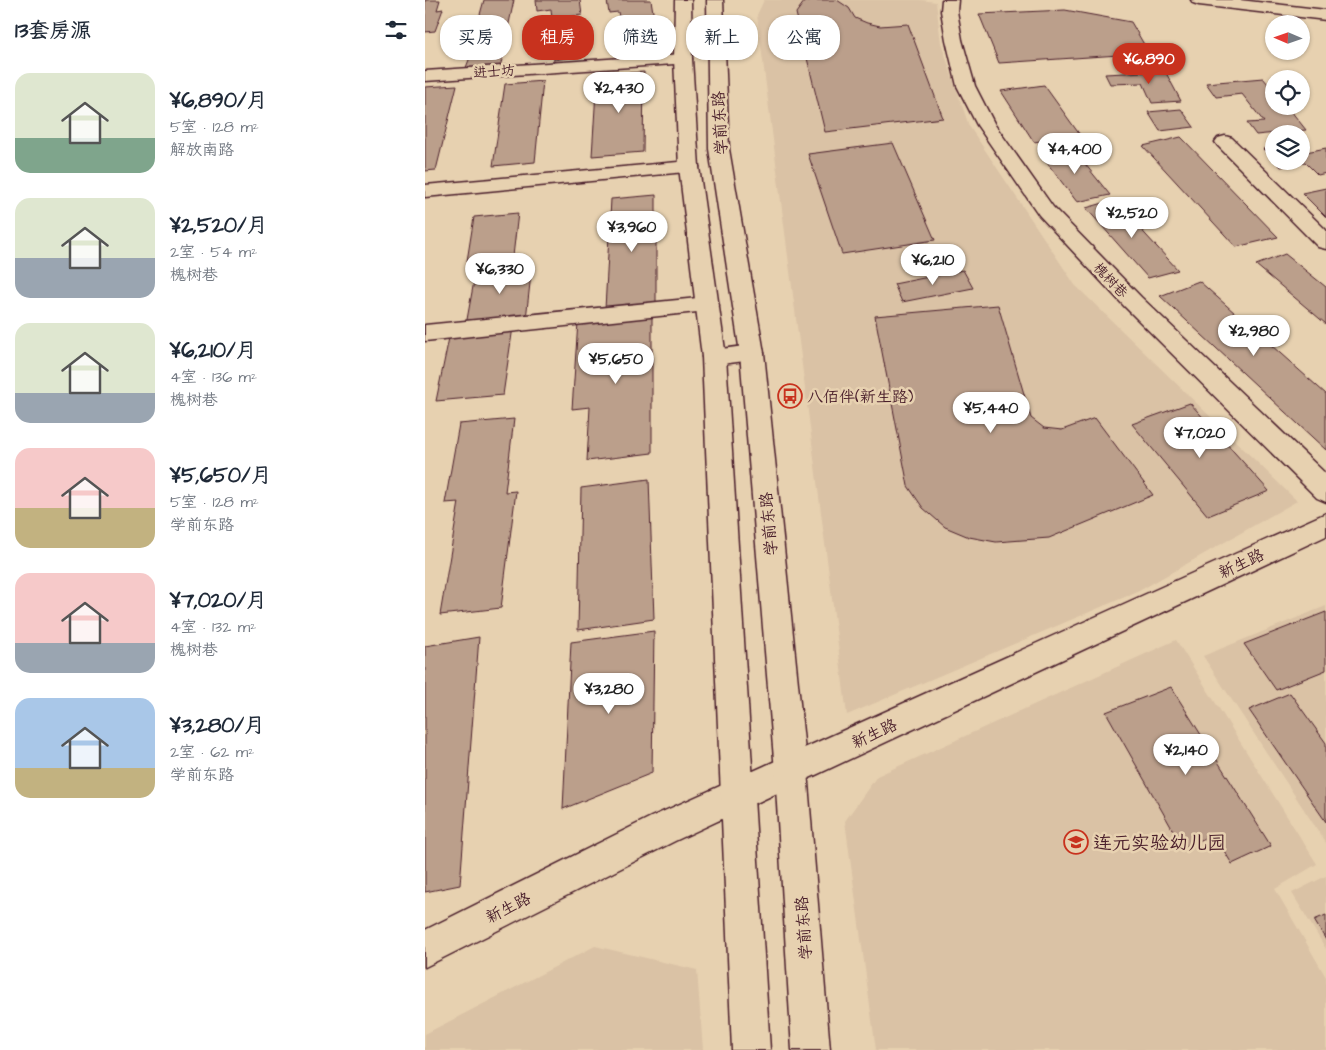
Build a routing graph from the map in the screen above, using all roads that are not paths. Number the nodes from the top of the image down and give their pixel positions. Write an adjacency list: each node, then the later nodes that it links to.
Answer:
1 (683, 0): 6 (main road, 学前东路)
2 (715, 0): 14 (main road, 学前东路)
3 (950, 0): 16 (main road, 槐树巷)
4 (1199, 0): 5 (main road)
5 (1326, 15)
6 (683, 59): 7 (main road, 进士坊); 9 (main road, 学前东路)
7 (425, 76)
8 (1225, 142): 11 (main road)
9 (689, 167): 10 (main road); 12 (main road, 学前东路)
10 (425, 191)
11 (1326, 242)
12 (708, 305): 13 (main road); 15 (main road, 学前东路)
13 (425, 333)
14 (752, 352): 15 (main road); 18 (main road, 学前东路)
15 (715, 357): 19 (main road, 学前东路)
16 (1326, 491)
17 (1326, 524): 18 (main road, 新生路)
18 (791, 771): 19 (main road, 新生路); 22 (main road, 学前东路)
19 (736, 796): 20 (main road, 新生路); 21 (main road, 学前东路)
20 (425, 949)
21 (751, 1050)
22 (811, 1050)

